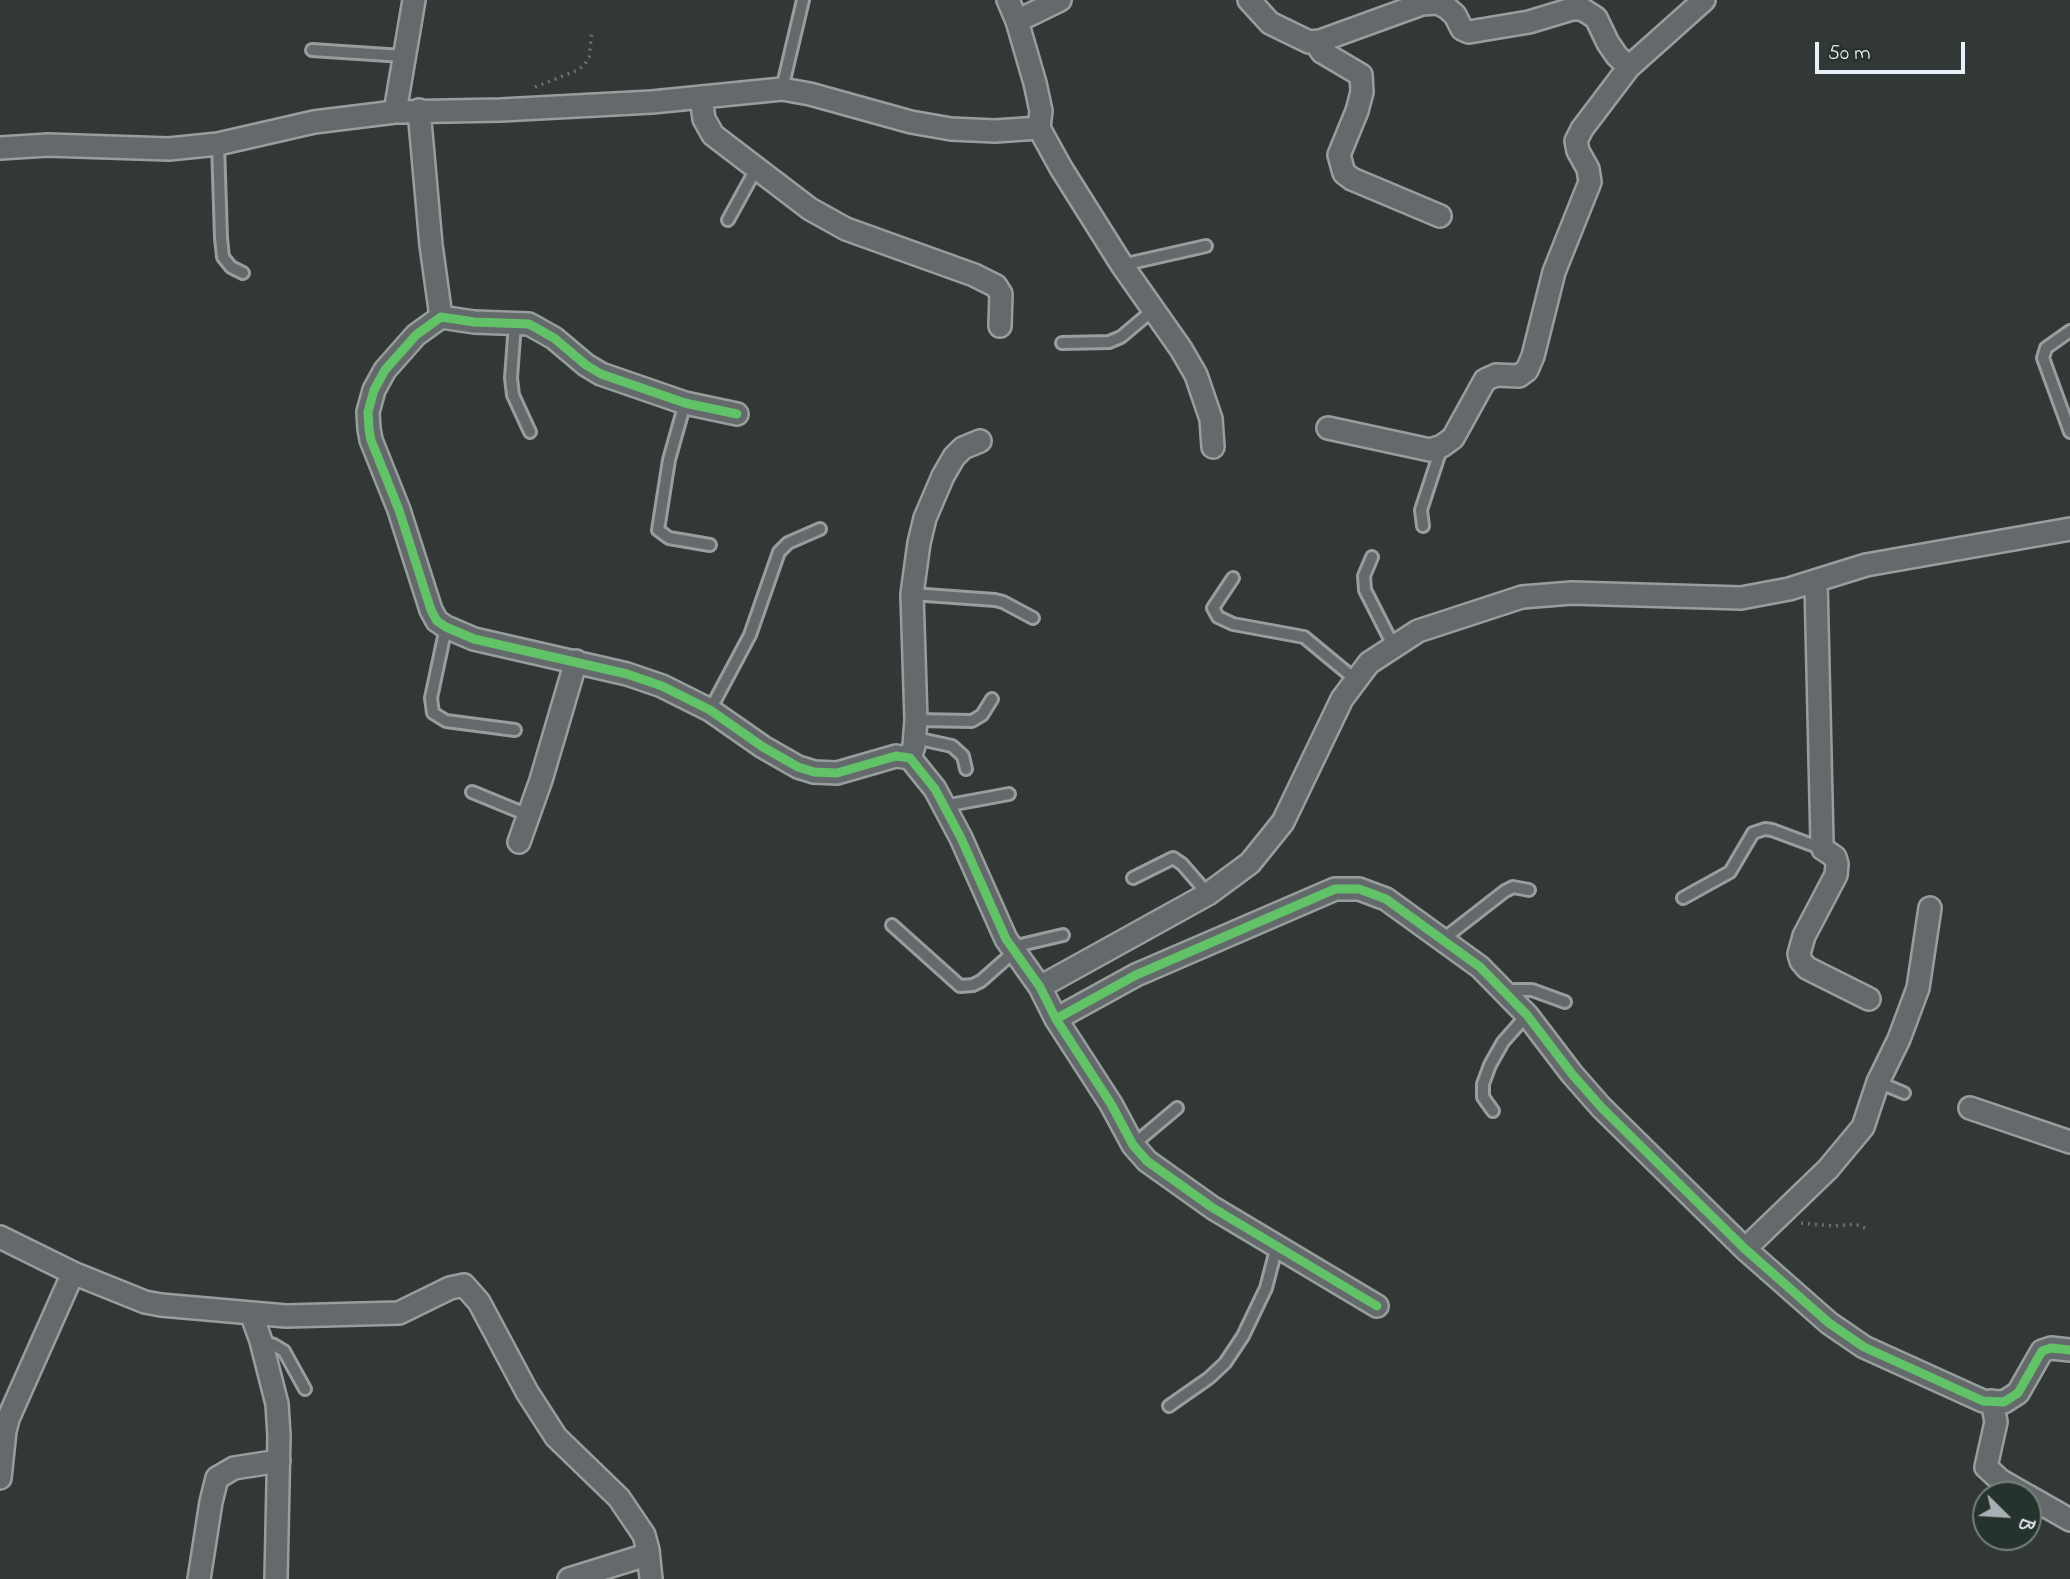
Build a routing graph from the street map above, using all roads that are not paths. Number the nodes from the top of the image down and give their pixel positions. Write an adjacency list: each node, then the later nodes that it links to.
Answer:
1 (414, 0): 10 (street)
2 (803, 0): 12 (lane)
3 (1007, 0): 7 (street)
4 (1060, 0): 7 (street)
5 (1249, 0): 8 (street)
6 (1704, 0): 11 (street)
7 (1017, 21): 16 (street)
8 (1320, 48): 11 (street); 20 (street)
9 (312, 50): 10 (lane)
10 (403, 56): 15 (street)
11 (1629, 67): 37 (street)
12 (782, 89): 13 (street); 16 (street)
13 (701, 97): 14 (street); 19 (street)
14 (419, 110): 15 (street); 26 (street)
15 (395, 112): 17 (street)
16 (1040, 128): 23 (street)
17 (218, 144): 18 (street); 24 (lane)
18 (0, 148)
19 (756, 169): 21 (lane); 28 (street)
20 (1440, 216)
21 (728, 220)
22 (1206, 246): 23 (lane)
23 (1122, 265): 25 (street)
24 (243, 273)
25 (1153, 310): 30 (lane); 38 (street)
26 (441, 317): 27 (street); 48 (street)
27 (515, 323): 31 (street); 34 (lane)
28 (1000, 326)
29 (2070, 331): 35 (lane)
30 (1062, 343)
31 (685, 403): 32 (street); 42 (lane)
32 (737, 414)
33 (1328, 428): 37 (street)
34 (530, 432)
35 (2070, 432)
36 (980, 442): 46 (street)
37 (1443, 446): 39 (lane)
38 (1213, 447)
39 (1423, 526)
40 (2070, 528): 45 (street)
41 (820, 529): 53 (lane)
42 (710, 545)
43 (1372, 557): 49 (lane)
44 (1233, 578): 51 (lane)
45 (1816, 581): 49 (street); 61 (street)
46 (912, 594): 47 (lane); 55 (street)
47 (1033, 618)
48 (446, 627): 50 (street); 54 (lane)
49 (1394, 647): 51 (street)
50 (576, 662): 53 (street); 60 (street)
51 (1356, 680): 65 (street)
52 (992, 699): 55 (lane)
53 (710, 710): 55 (street)
54 (515, 730)
55 (914, 739): 56 (lane); 59 (street)
56 (966, 769)
57 (472, 793): 60 (lane)
58 (1009, 794): 59 (lane)
59 (944, 806): 71 (street)
60 (528, 815): 62 (street)
61 (1822, 841): 66 (lane); 73 (street)
62 (519, 842)
63 (1133, 878): 65 (lane)
64 (1530, 890): 70 (lane)
65 (1208, 894): 75 (street)
66 (1683, 898)
67 (1930, 908): 77 (street)
68 (892, 925): 71 (lane)
69 (1063, 935): 71 (lane)
70 (1442, 940): 72 (street); 75 (street)
71 (1014, 949): 75 (street)
72 (1505, 990): 74 (lane); 76 (street)
73 (1869, 999)
74 (1565, 1002)
75 (1049, 1005): 83 (street)
76 (1527, 1015): 81 (lane); 86 (street)
77 (1878, 1082): 78 (lane); 86 (street)
78 (1904, 1093)
79 (1177, 1108): 83 (lane)
80 (1970, 1108): 82 (street)
81 (1493, 1111)
82 (2070, 1142)
83 (1133, 1145): 85 (street)
84 (0, 1237): 87 (street)
85 (1277, 1246): 88 (street); 94 (lane)
86 (1745, 1249): 93 (street)
87 (73, 1273): 89 (street); 96 (street)
88 (1377, 1306)
89 (250, 1313): 90 (street); 100 (street)
90 (261, 1341): 92 (lane); 95 (street)
91 (2070, 1350): 93 (street)
92 (305, 1389)
93 (1992, 1401): 97 (street)
94 (1169, 1406)
95 (279, 1461): 101 (street); 102 (street)
96 (0, 1478)
97 (2002, 1481)
98 (2042, 1504): 99 (street)
99 (2070, 1520)
100 (648, 1550): 103 (street); 104 (street)
101 (199, 1579)
102 (276, 1579)
103 (569, 1579)
104 (651, 1579)

